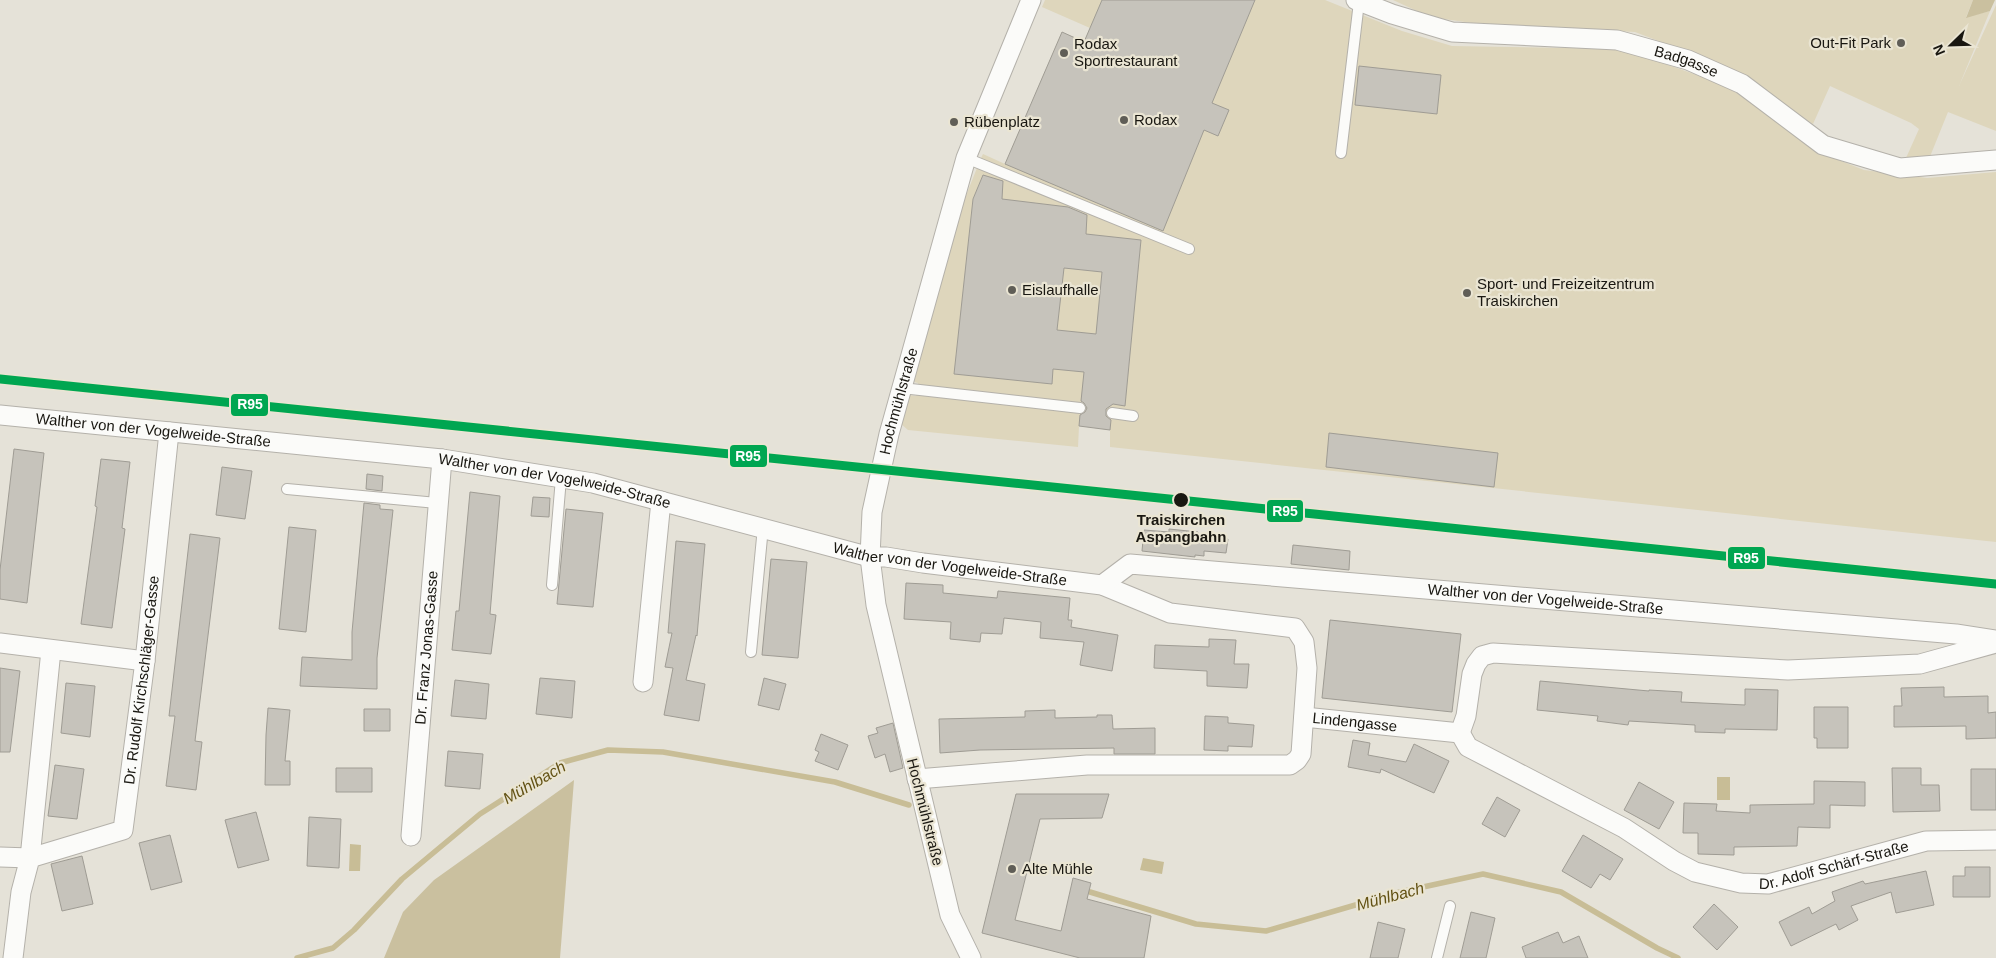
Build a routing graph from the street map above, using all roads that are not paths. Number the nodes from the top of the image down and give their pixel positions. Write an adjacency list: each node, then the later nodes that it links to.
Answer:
1 (1032, 0): 4 (street, Hochmühlstraße)
2 (1358, 1): 3 (lane); 5 (street, Badgasse)
3 (1341, 153)
4 (966, 158): 6 (lane); 7 (street, Hochmühlstraße)
5 (1996, 160)
6 (1189, 249)
7 (902, 388): 8 (lane); 19 (street, Hochmühlstraße)
8 (1080, 408)
9 (1112, 413): 11 (lane)
10 (0, 415): 12 (street, Walther von der Vogelweide-Straße)
11 (1133, 416)
12 (169, 432): 13 (street, Walther von der Vogelweide-Straße); 26 (street, Dr. Rudolf Kirchschläger-Gasse)
13 (442, 459): 14 (street, Walther von der Vogelweide-Straße); 17 (street, Dr. Franz Jonas-Gasse)
14 (560, 478): 16 (street, Walther von der Vogelweide-Straße); 20 (lane)
15 (287, 489): 17 (lane)
16 (661, 501): 18 (street, Walther von der Vogelweide-Straße); 27 (street)
17 (437, 503): 31 (street, Dr. Franz Jonas-Gasse)
18 (763, 527): 19 (street, Walther von der Vogelweide-Straße); 25 (lane)
19 (870, 557): 21 (street, Walther von der Vogelweide-Straße); 30 (street, Hochmühlstraße)
20 (552, 585)
21 (1102, 585): 22 (street, Walther von der Vogelweide-Straße); 28 (street, Walther von der Vogelweide-Straße)
22 (1996, 642): 29 (street, Walther von der Vogelweide-Straße)
23 (0, 643): 24 (street)
24 (51, 650): 26 (street); 34 (street)
25 (751, 652)
26 (145, 661): 34 (street, Dr. Rudolf Kirchschläger-Gasse)
27 (643, 682)
28 (1304, 717): 29 (street, Lindengasse); 30 (street, Lindengasse)
29 (1460, 733): 32 (street, Dr. Adolf Schärf-Straße)
30 (917, 779): 37 (street, Hochmühlstraße)
31 (411, 836)
32 (1996, 840)
33 (0, 857): 34 (street)
34 (30, 858): 36 (street)
35 (1450, 906): 38 (lane)
36 (13, 958)
37 (971, 958)
38 (1437, 958)

